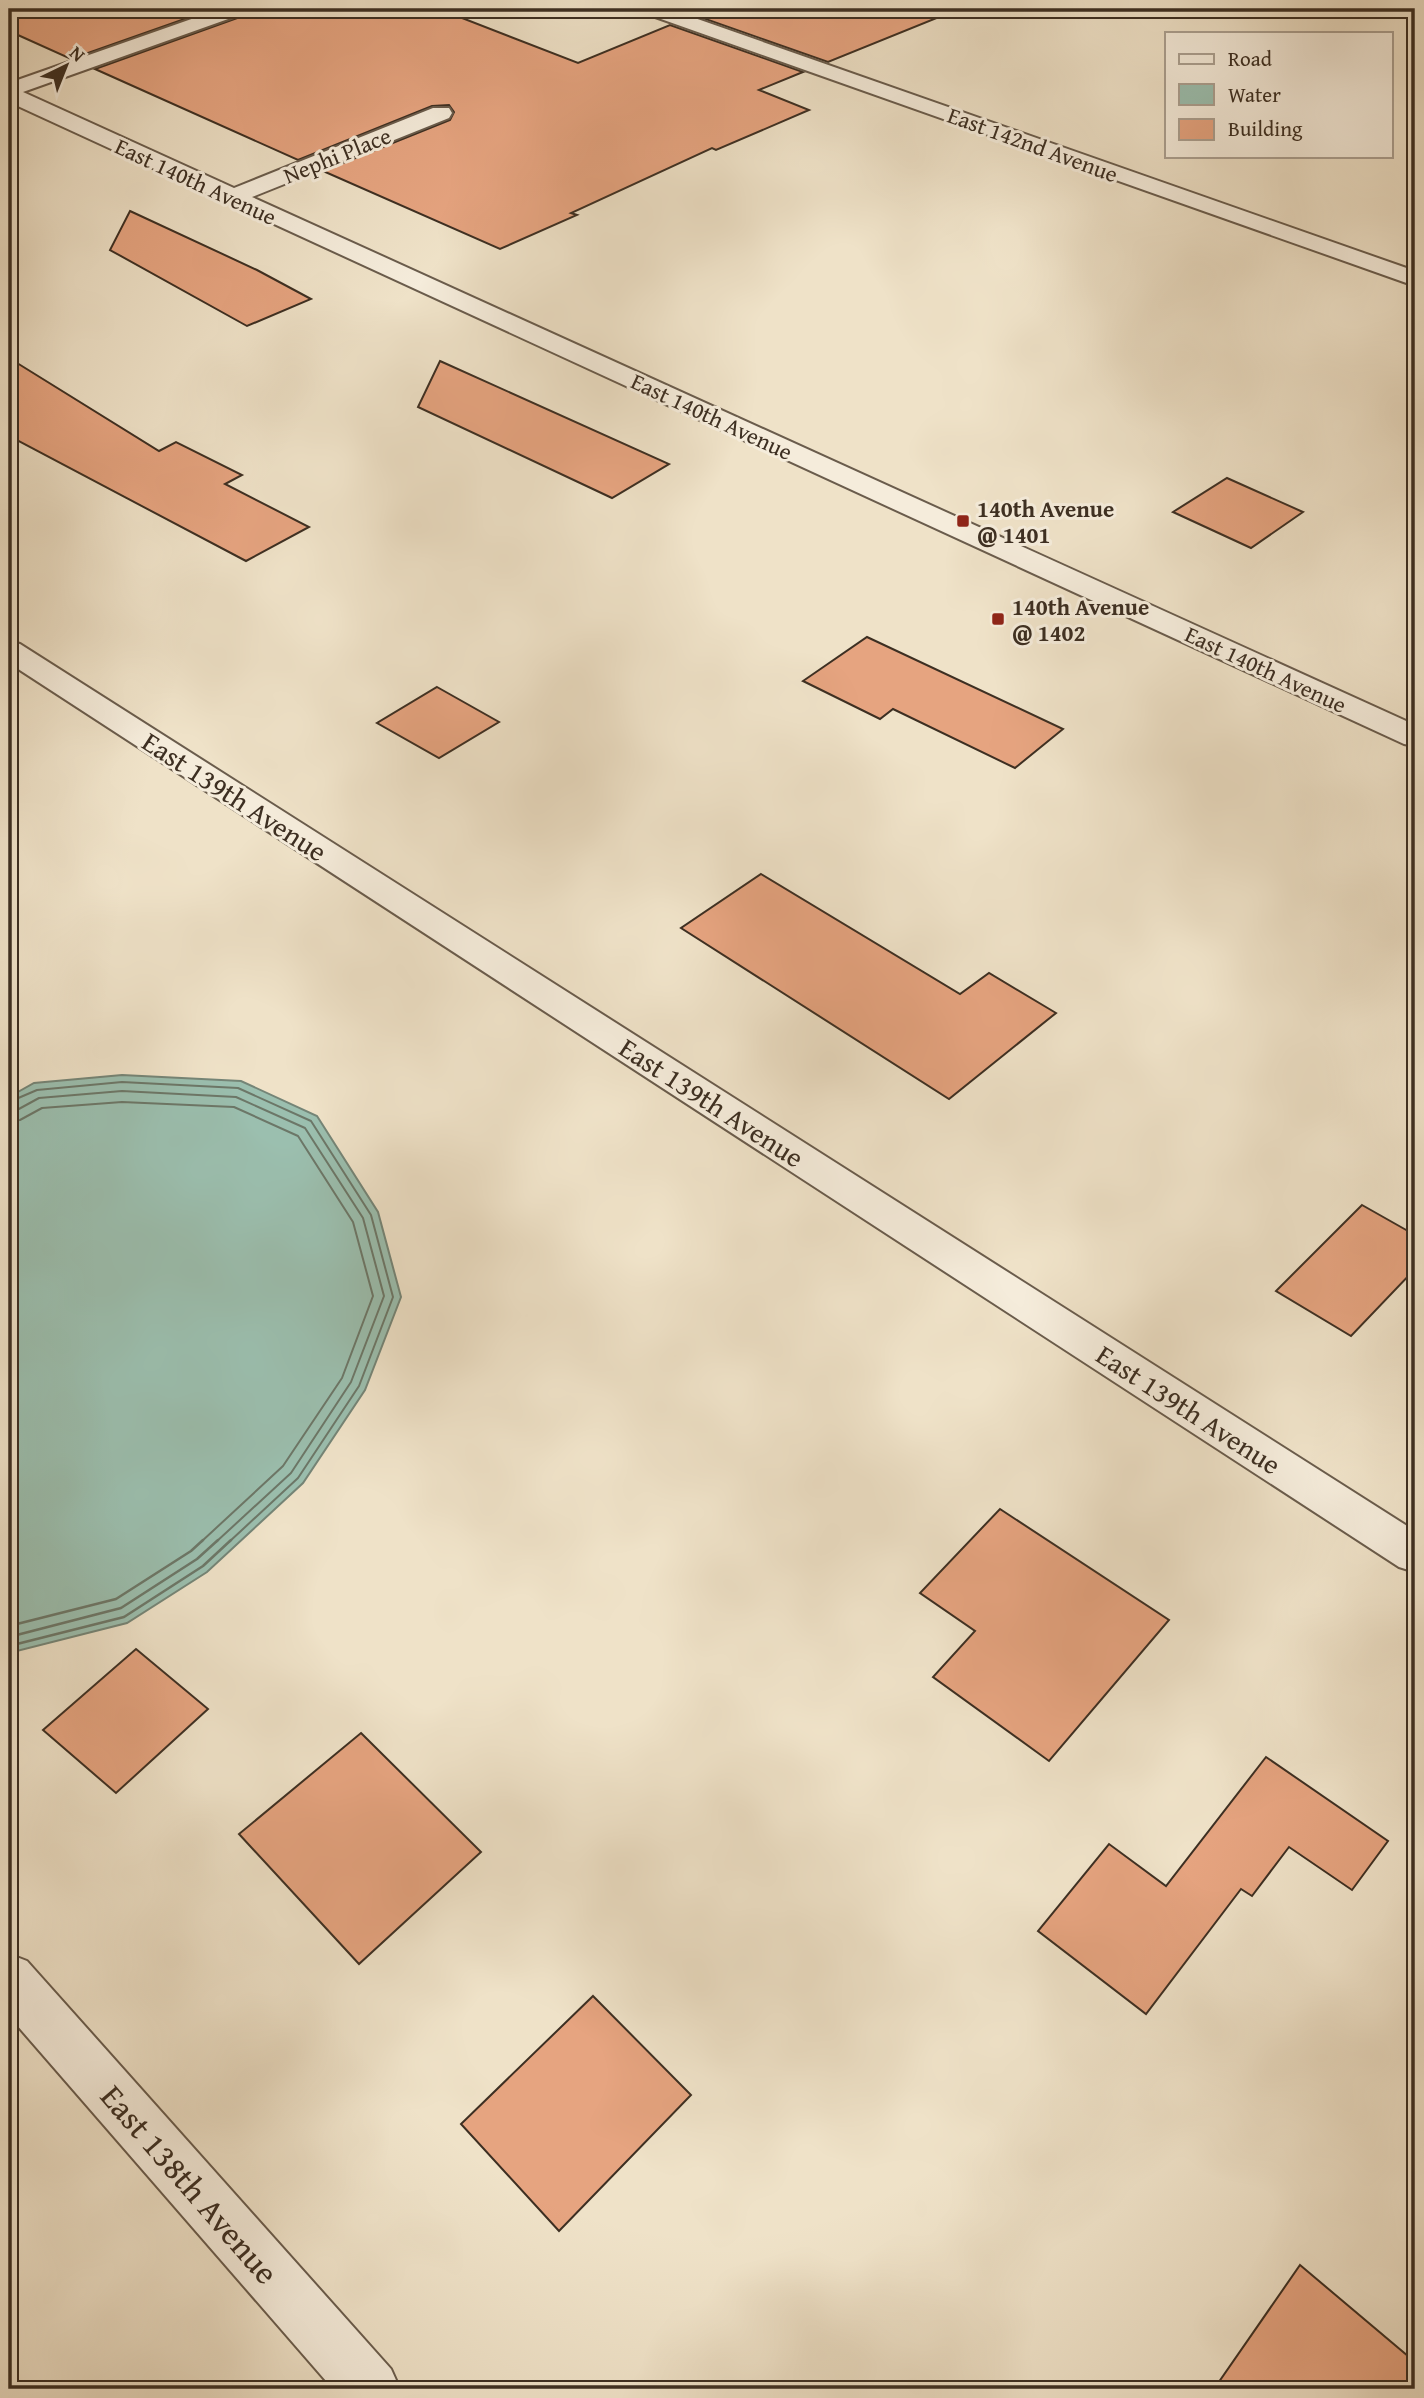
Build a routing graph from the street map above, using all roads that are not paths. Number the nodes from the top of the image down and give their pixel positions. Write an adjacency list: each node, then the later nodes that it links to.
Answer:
1 (238, 9): 3 (street)
2 (651, 9): 6 (street, East 142nd Avenue)
3 (9, 92): 5 (street, East 140th Avenue)
4 (441, 113): 5 (street, Nephi Place)
5 (232, 197): 8 (street, East 140th Avenue)
6 (1415, 279)
7 (9, 650): 9 (street, East 139th Avenue)
8 (1415, 737)
9 (1415, 1554)
10 (9, 1978): 11 (street, East 138th Avenue)
11 (371, 2389)

